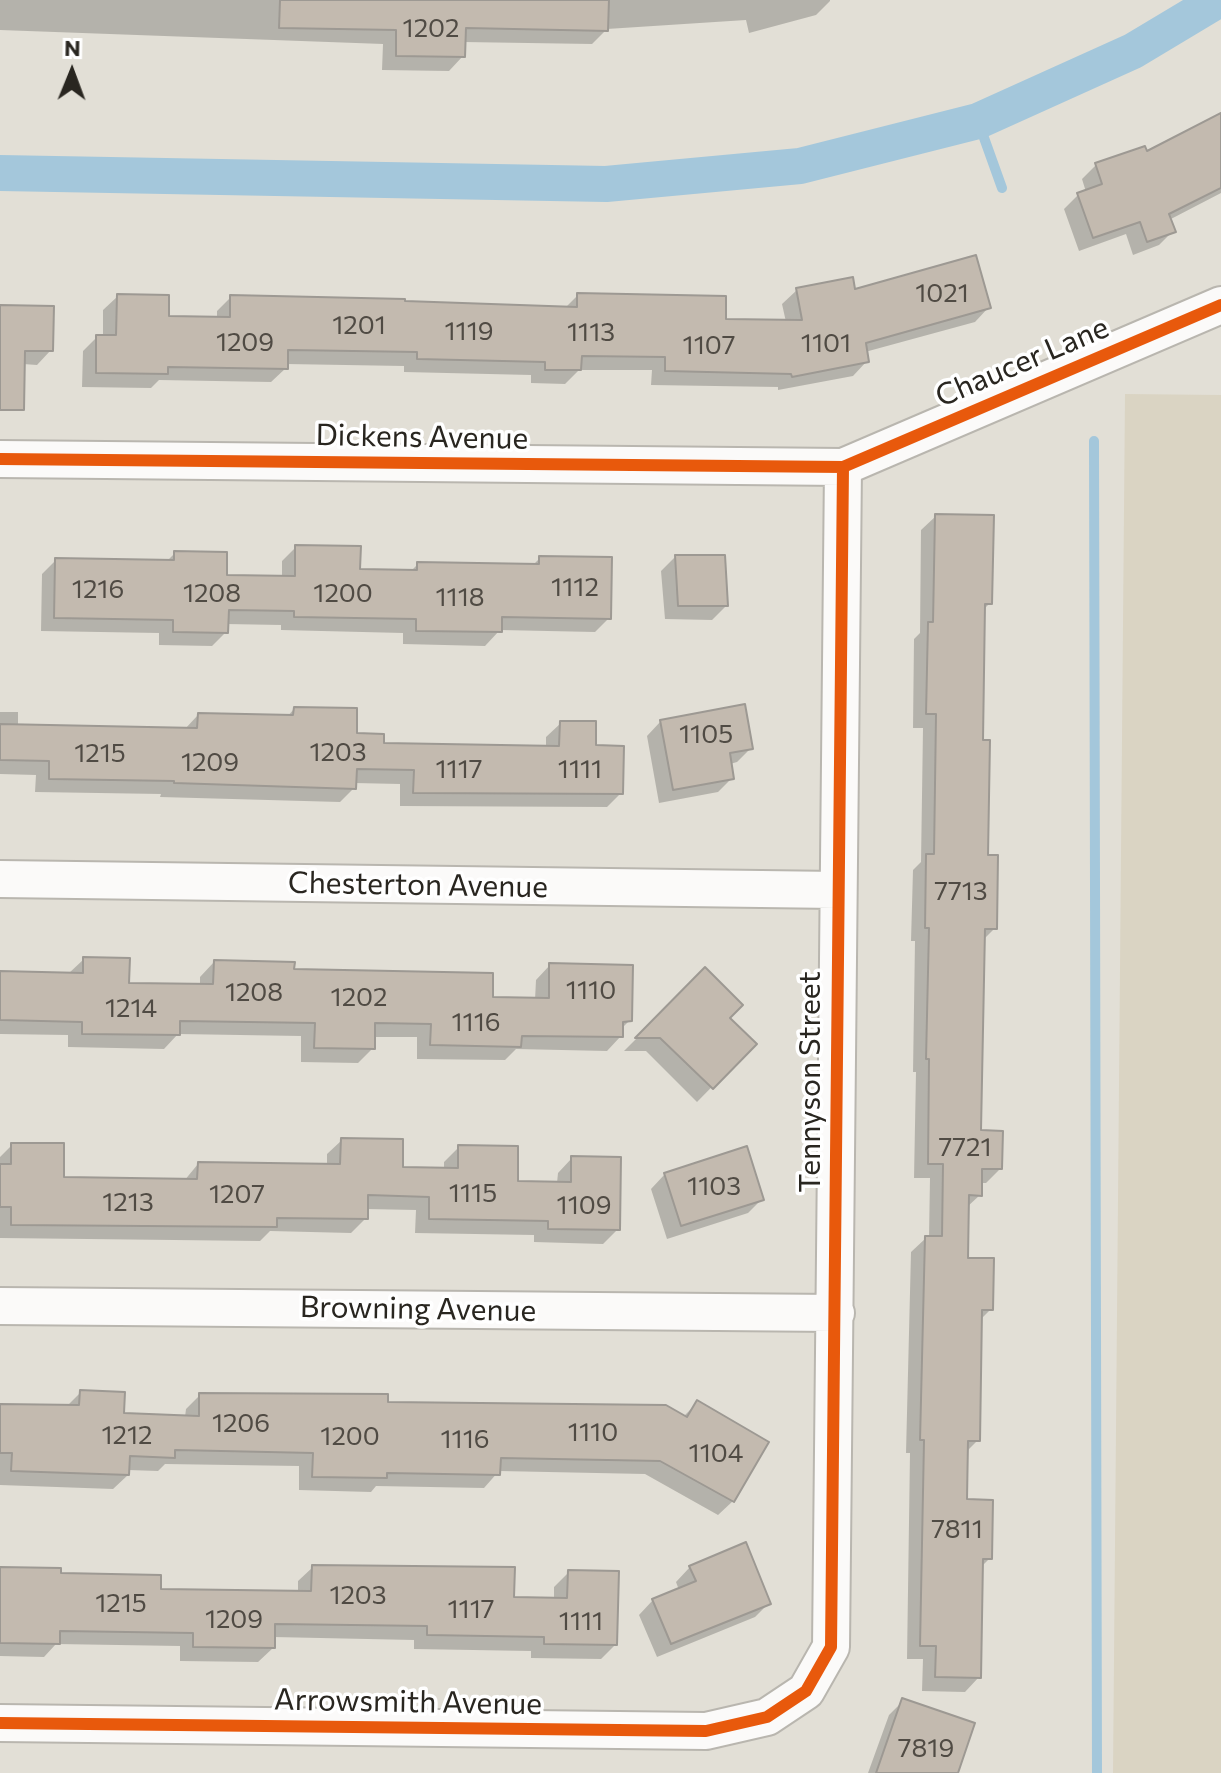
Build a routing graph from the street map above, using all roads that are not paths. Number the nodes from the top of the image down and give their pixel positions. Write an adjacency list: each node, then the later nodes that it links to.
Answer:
1 (1221, 305): 3 (street, Chaucer Lane)
2 (0, 459): 3 (street, Dickens Avenue)
3 (843, 467): 5 (street, Tennyson Street)
4 (0, 879): 5 (street, Chesterton Avenue)
5 (837, 890): 7 (street, Tennyson Street)
6 (0, 1306): 7 (street, Browning Avenue)
7 (836, 1313): 8 (street, Tennyson Street)
8 (806, 1691): 9 (street, Arrowsmith Avenue)
9 (0, 1723)

